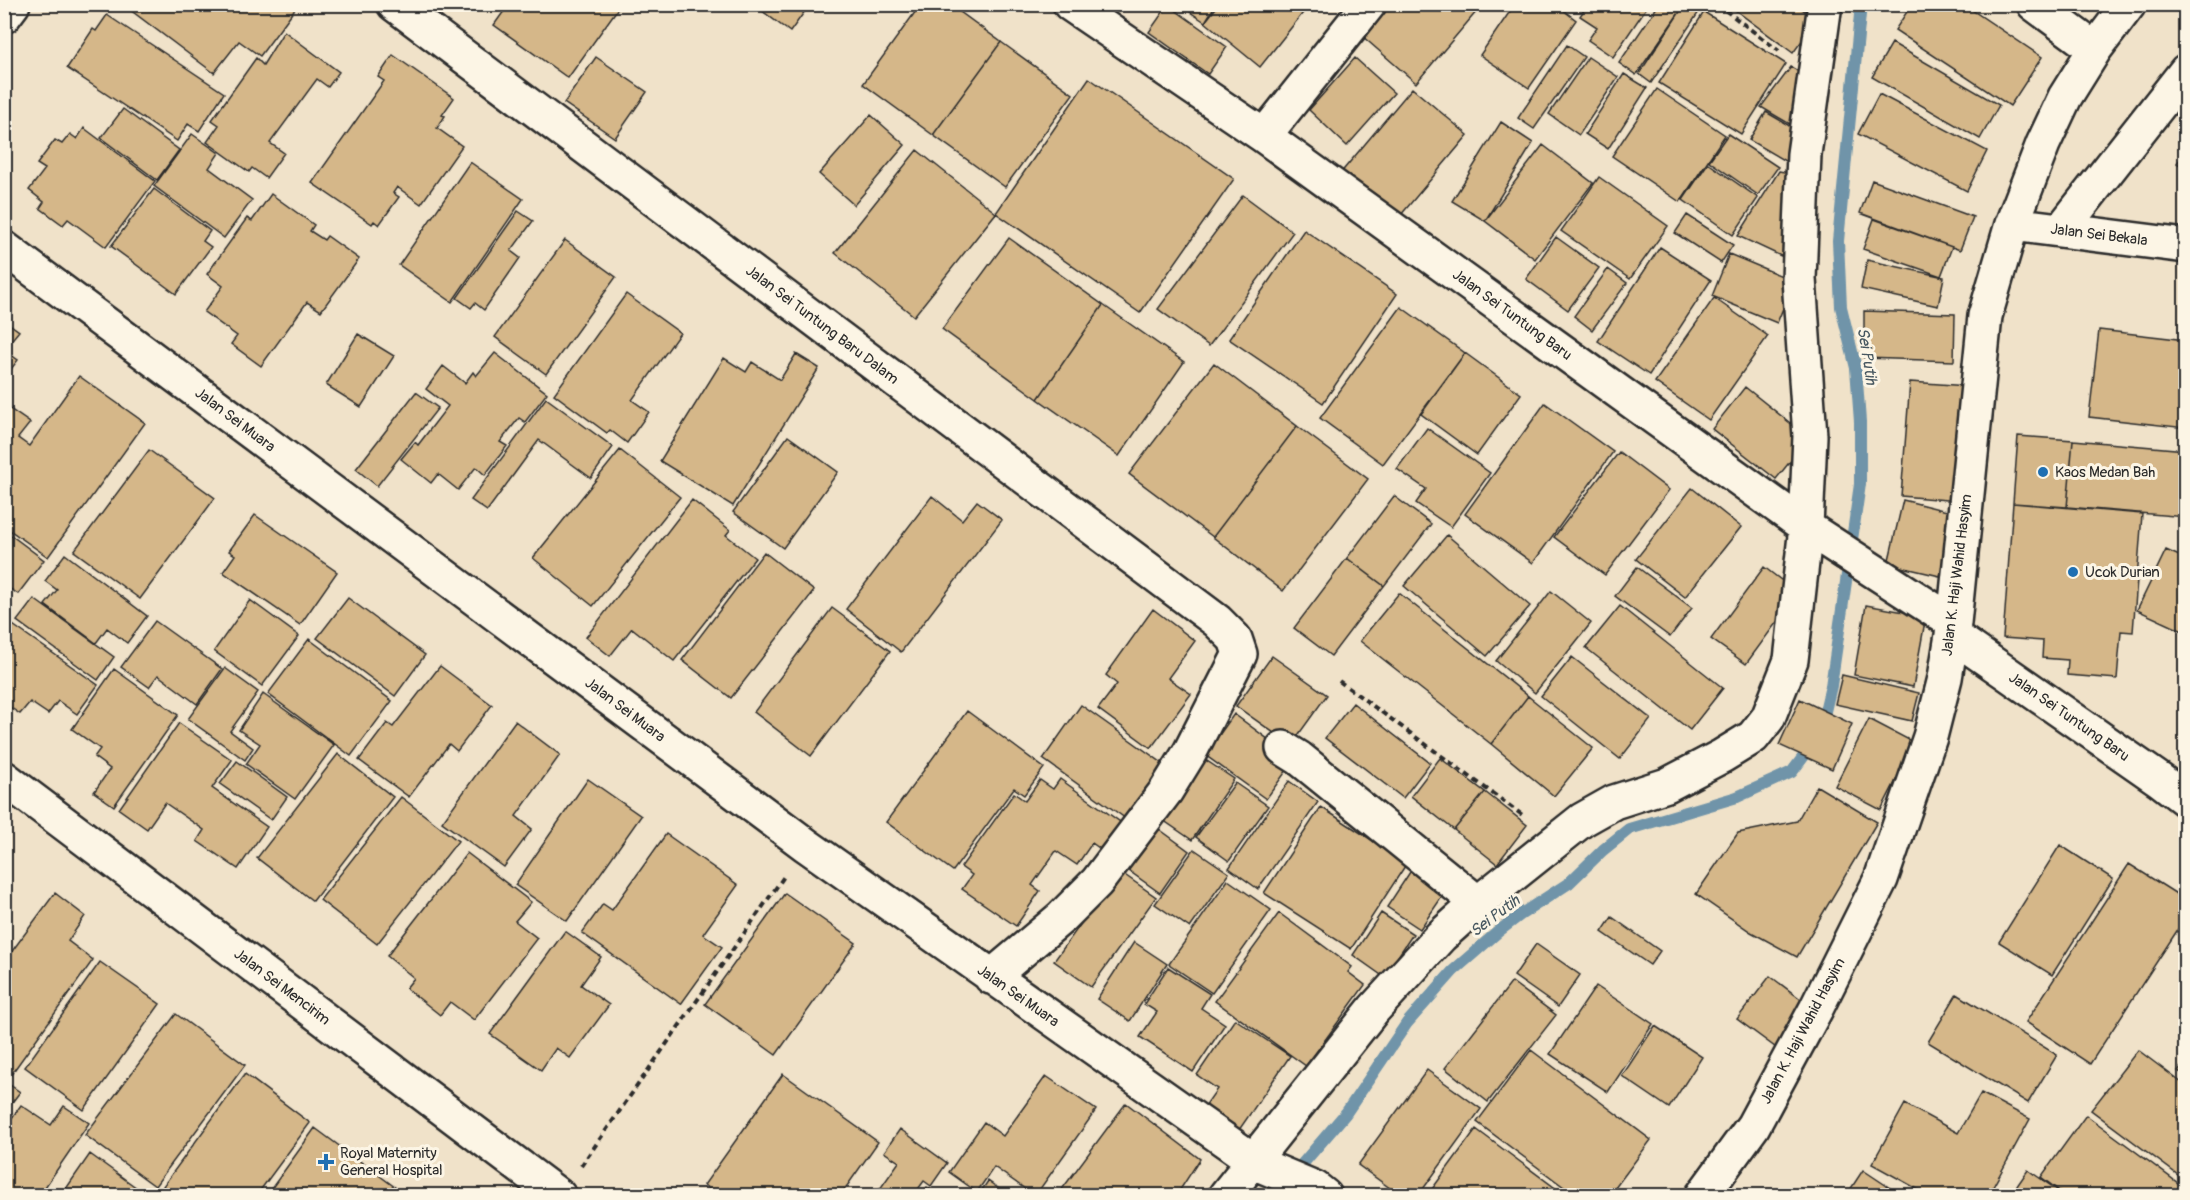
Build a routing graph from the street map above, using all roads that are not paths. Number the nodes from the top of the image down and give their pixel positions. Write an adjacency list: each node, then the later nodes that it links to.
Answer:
1 (13, 4): 8 (street)
2 (394, 4): 23 (street, Jalan Sei Tuntung Baru Dalam)
3 (1070, 4): 11 (street, Jalan Sei Tuntung Baru)
4 (1369, 4): 11 (street)
5 (1825, 4): 16 (street)
6 (2034, 4): 9 (street)
7 (2129, 4): 9 (street, Jalan K. Haji Wahid Hasyim)
8 (4, 16)
9 (2096, 49): 12 (street, Jalan K. Haji Wahid Hasyim)
10 (2186, 71): 13 (street)
11 (1264, 136): 16 (street, Jalan Sei Tuntung Baru)
12 (2012, 224): 13 (street, Jalan Sei Bekala); 17 (street, Jalan K. Haji Wahid Hasyim)
13 (2061, 230): 14 (street, Jalan Sei Bekala)
14 (2186, 246)
15 (4, 248): 23 (street, Jalan Sei Muara)
16 (1819, 536): 17 (street, Jalan Sei Tuntung Baru); 22 (street)
17 (1953, 629): 19 (street, Jalan Sei Tuntung Baru); 28 (street, Jalan K. Haji Wahid Hasyim)
18 (1283, 748): 22 (street)
19 (2173, 775): 21 (street, Jalan Sei Tuntung Baru)
20 (4, 778): 25 (street, Jalan Sei Mencirim)
21 (2186, 800)
22 (1478, 903): 24 (street)
23 (991, 977): 24 (street, Jalan Sei Muara)
24 (1257, 1163): 26 (street, Jalan Sei Muara); 27 (street)
25 (567, 1186)
26 (1320, 1192)
27 (1225, 1196)
28 (1702, 1196)

